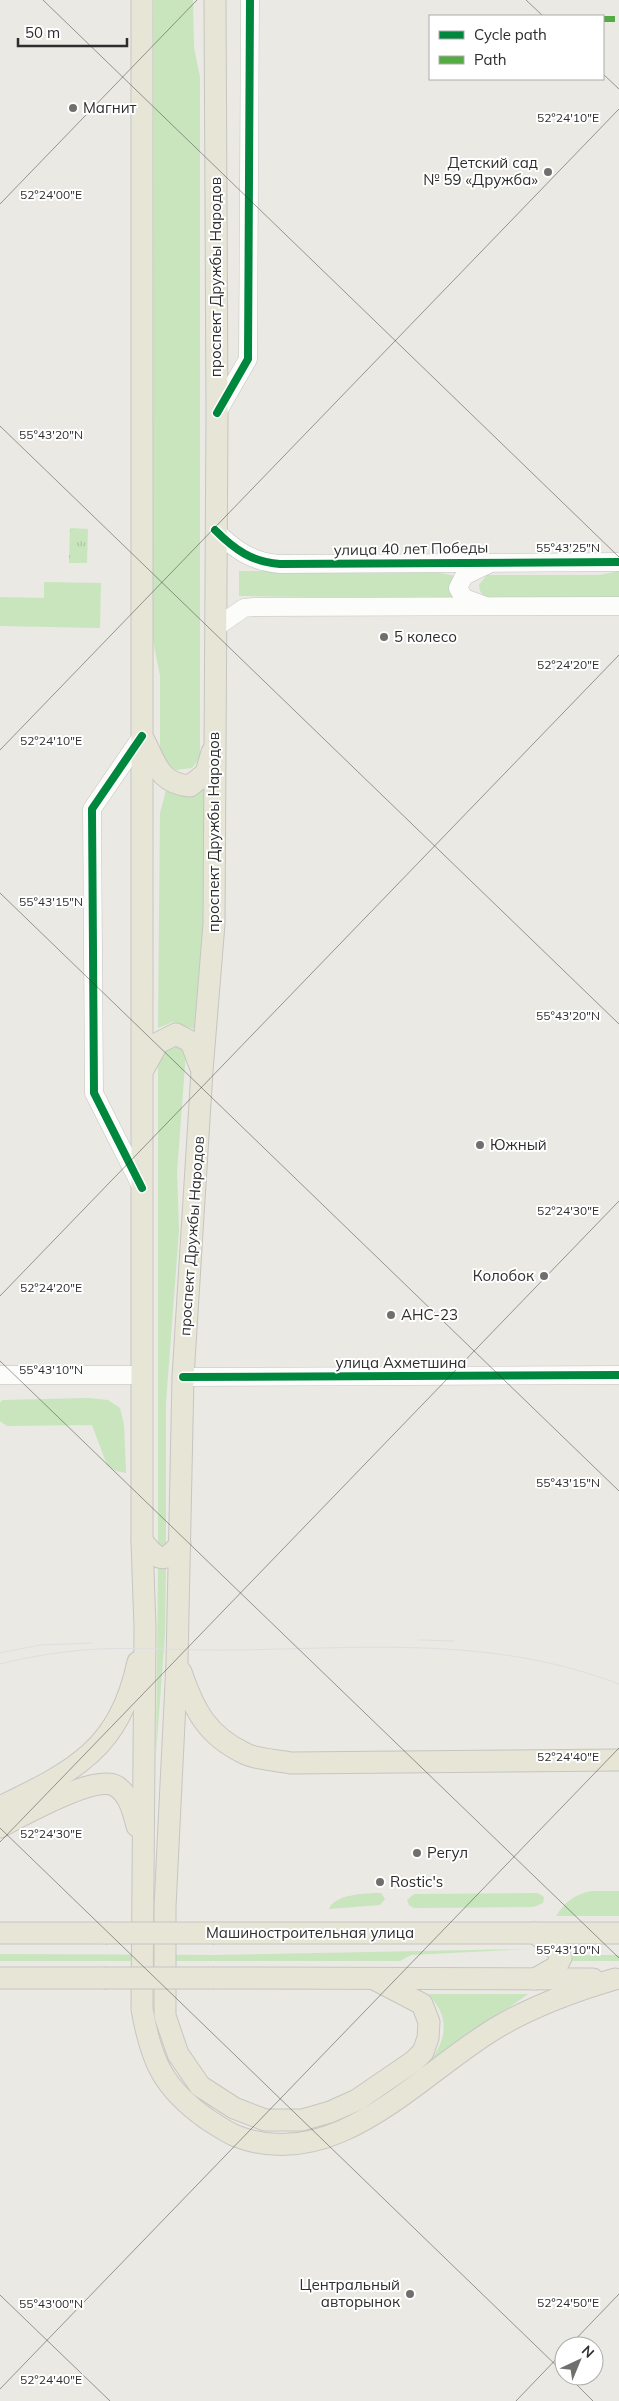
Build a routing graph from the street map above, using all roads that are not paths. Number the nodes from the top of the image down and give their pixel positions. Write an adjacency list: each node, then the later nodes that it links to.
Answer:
1 (142, 0): 11 (main road)
2 (215, 0): 4 (main road, проспект Дружбы Народов)
3 (250, 0): 4 (street)
4 (217, 413): 5 (main road, проспект Дружбы Народов)
5 (215, 530): 6 (street, улица 40 лет Победы); 10 (main road, проспект Дружбы Народов)
6 (493, 562): 7 (street, улица 40 лет Победы); 9 (street)
7 (619, 562)
8 (619, 606): 9 (street)
9 (491, 608): 10 (street)
10 (215, 628): 12 (main road, проспект Дружбы Народов)
11 (142, 736): 12 (main road); 13 (main road); 15 (street)
12 (215, 744): 14 (main road, проспект Дружбы Народов)
13 (142, 1071): 14 (main road); 15 (main road)
14 (202, 1071): 19 (main road, проспект Дружбы Народов)
15 (142, 1188): 16 (main road)
16 (142, 1374): 17 (street); 20 (main road)
17 (0, 1375)
18 (619, 1376): 19 (street, улица Ахметшина)
19 (183, 1378): 21 (main road, проспект Дружбы Народов)
20 (142, 1541): 21 (main road); 22 (main road)
21 (180, 1544): 23 (main road, проспект Дружбы Народов)
22 (145, 1628): 25 (main road); 27 (main road)
23 (177, 1662): 24 (main road); 32 (main road, проспект Дружбы Народов)
24 (619, 1760)
25 (0, 1807)
26 (0, 1827): 27 (main road)
27 (142, 1843): 34 (main road)
28 (0, 1933): 29 (main road, Машиностроительная улица, bridge)
29 (536, 1933): 30 (main road, Машиностроительная улица); 33 (main road)
30 (619, 1934)
31 (0, 1978): 32 (main road, bridge)
32 (374, 1979): 33 (main road)
33 (535, 1979): 34 (main road)
34 (617, 1979)

